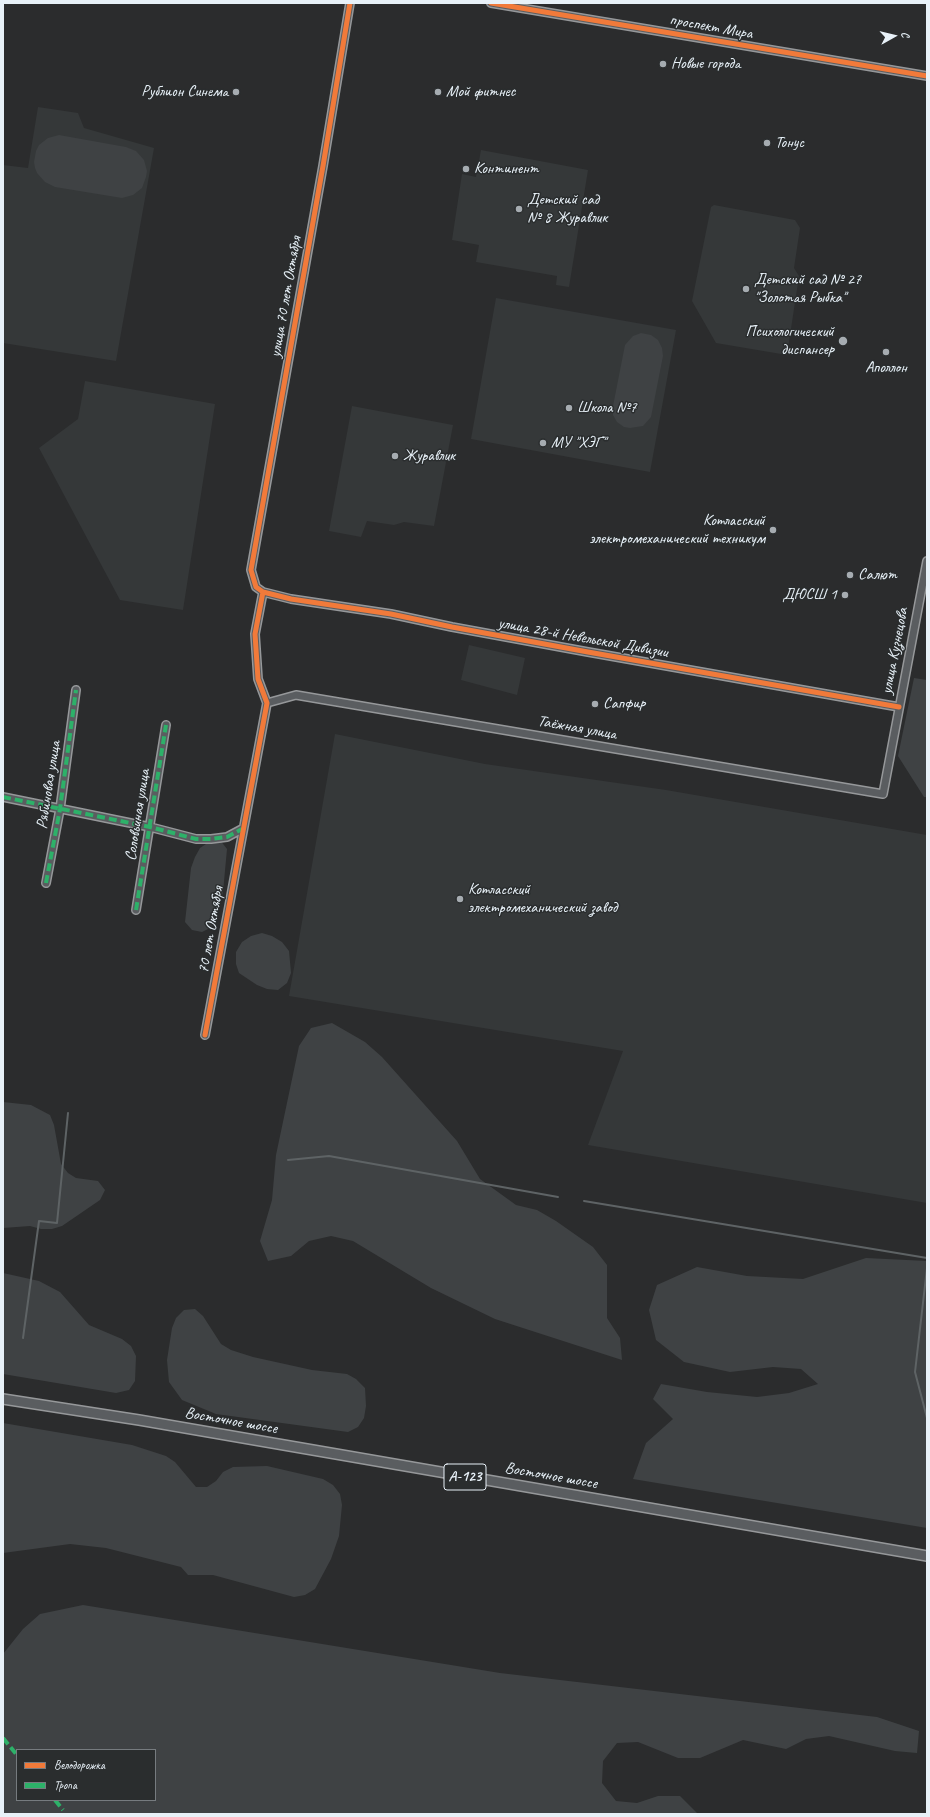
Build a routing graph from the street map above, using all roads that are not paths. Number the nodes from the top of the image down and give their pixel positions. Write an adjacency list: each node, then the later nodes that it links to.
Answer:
1 (350, 3): 5 (street, улица 70 лет Октября)
2 (491, 3): 3 (street, проспект Мира)
3 (927, 76)
4 (927, 561): 8 (street, улица Кузнецова)
5 (263, 592): 7 (street); 8 (street, улица 28-й Невельской Дивизии)
6 (76, 690): 12 (street, Рябиновая улица)
7 (267, 703): 10 (street, Таёжная улица); 14 (street, 70 лет Октября)
8 (899, 707): 10 (street, улица Кузнецова)
9 (166, 725): 13 (street, Соловьиная улица)
10 (883, 794)
11 (3, 797): 12 (street)
12 (60, 809): 13 (street); 15 (street, Рябиновая улица)
13 (150, 827): 14 (street); 16 (street, Соловьиная улица)
14 (242, 829): 17 (street, 70 лет Октября)
15 (46, 883)
16 (136, 910)
17 (205, 1035)
18 (3, 1399): 19 (main road, Восточное шоссе / А-123)
19 (927, 1556)

